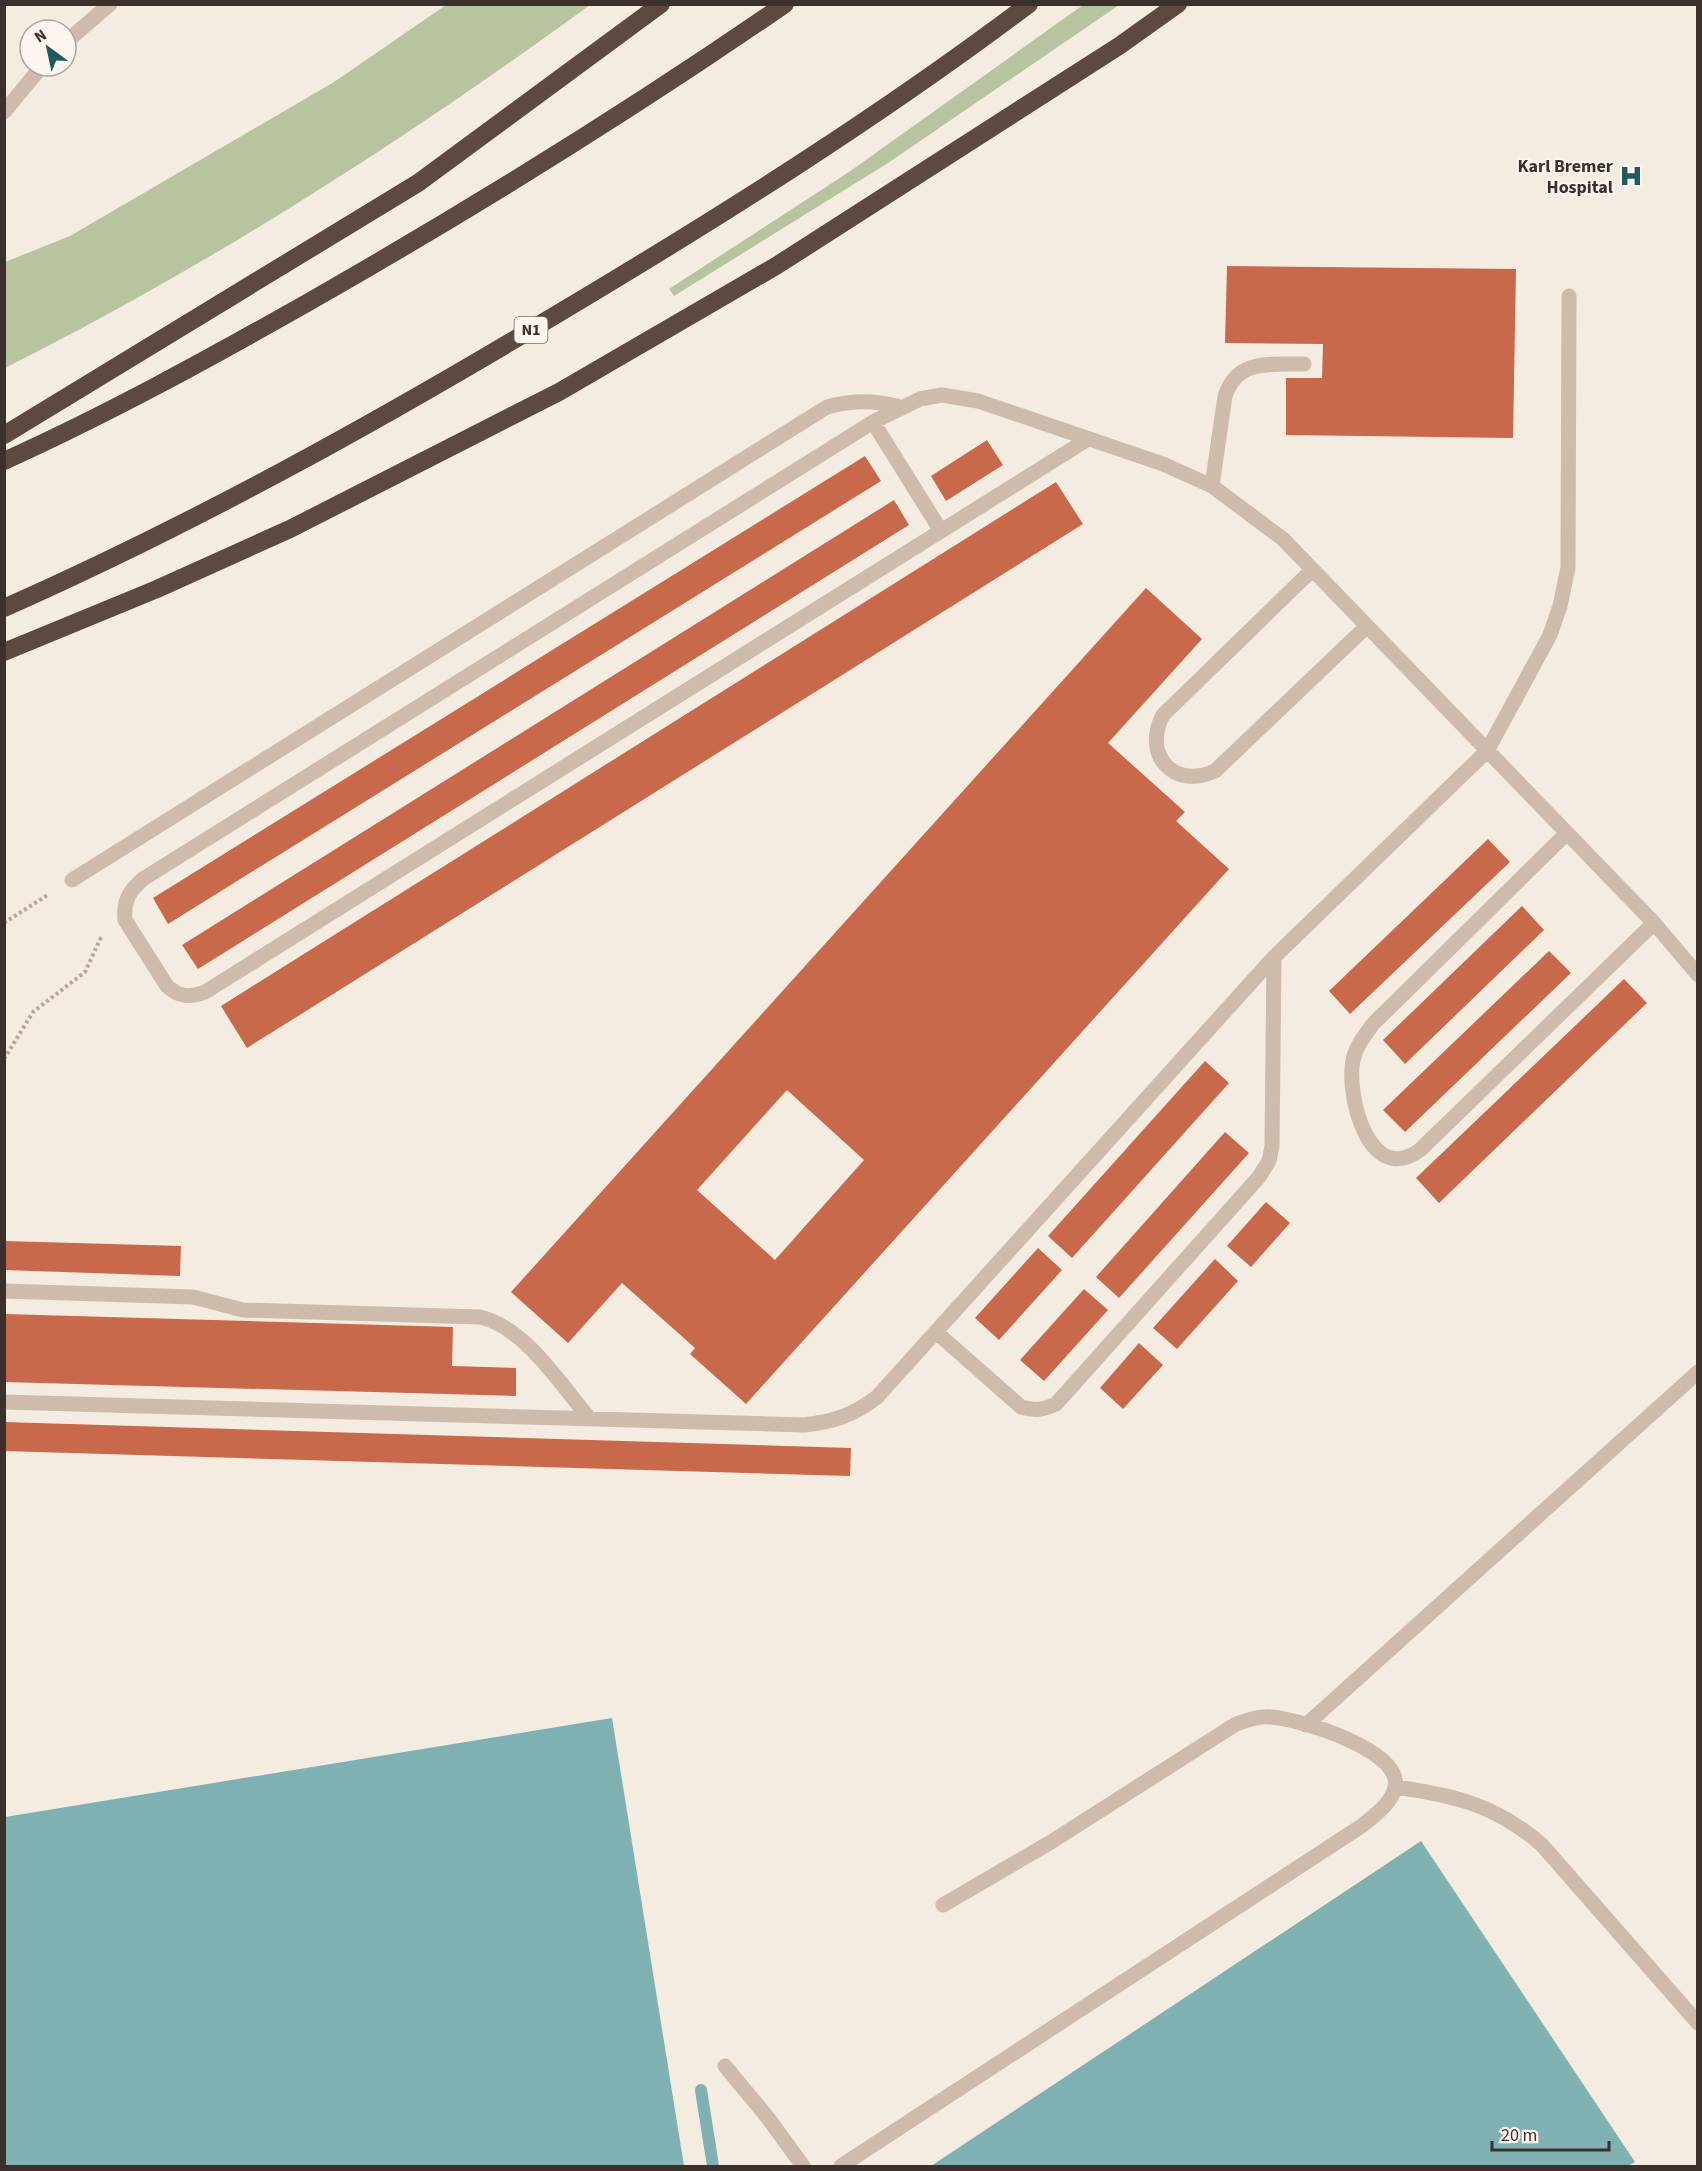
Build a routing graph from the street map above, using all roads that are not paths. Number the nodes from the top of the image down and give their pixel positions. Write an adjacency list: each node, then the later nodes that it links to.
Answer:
1 (110, 4): 6 (street)
2 (661, 4): 13 (highway)
3 (785, 4): 15 (highway)
4 (1029, 4): 19 (highway, N1)
5 (1178, 4): 21 (highway)
6 (78, 32)
7 (32, 78): 8 (street)
8 (4, 112)
9 (1569, 296): 22 (street)
10 (1304, 364): 16 (street)
11 (900, 407): 12 (street); 14 (street); 24 (street)
12 (873, 422): 17 (street); 17 (street)
13 (4, 435)
14 (1088, 439): 16 (street); 17 (street)
15 (4, 461)
16 (1212, 486): 18 (street)
17 (941, 531)
18 (1312, 570): 20 (street); 20 (street)
19 (4, 608)
20 (1367, 626): 22 (street)
21 (4, 652)
22 (1487, 751): 23 (street); 26 (street)
23 (1566, 834): 25 (street); 25 (street)
24 (72, 880)
25 (1654, 923): 27 (street)
26 (1274, 957): 29 (street); 29 (street)
27 (1698, 975)
28 (4, 1291): 32 (street)
29 (936, 1332): 32 (street)
30 (1698, 1372): 33 (street)
31 (4, 1402): 32 (street)
32 (590, 1419)
33 (1306, 1725): 34 (street); 35 (street)
34 (1395, 1787): 36 (street); 39 (street)
35 (943, 1905)
36 (1698, 2023)
37 (725, 2066): 38 (street)
38 (803, 2166)
39 (841, 2166)

